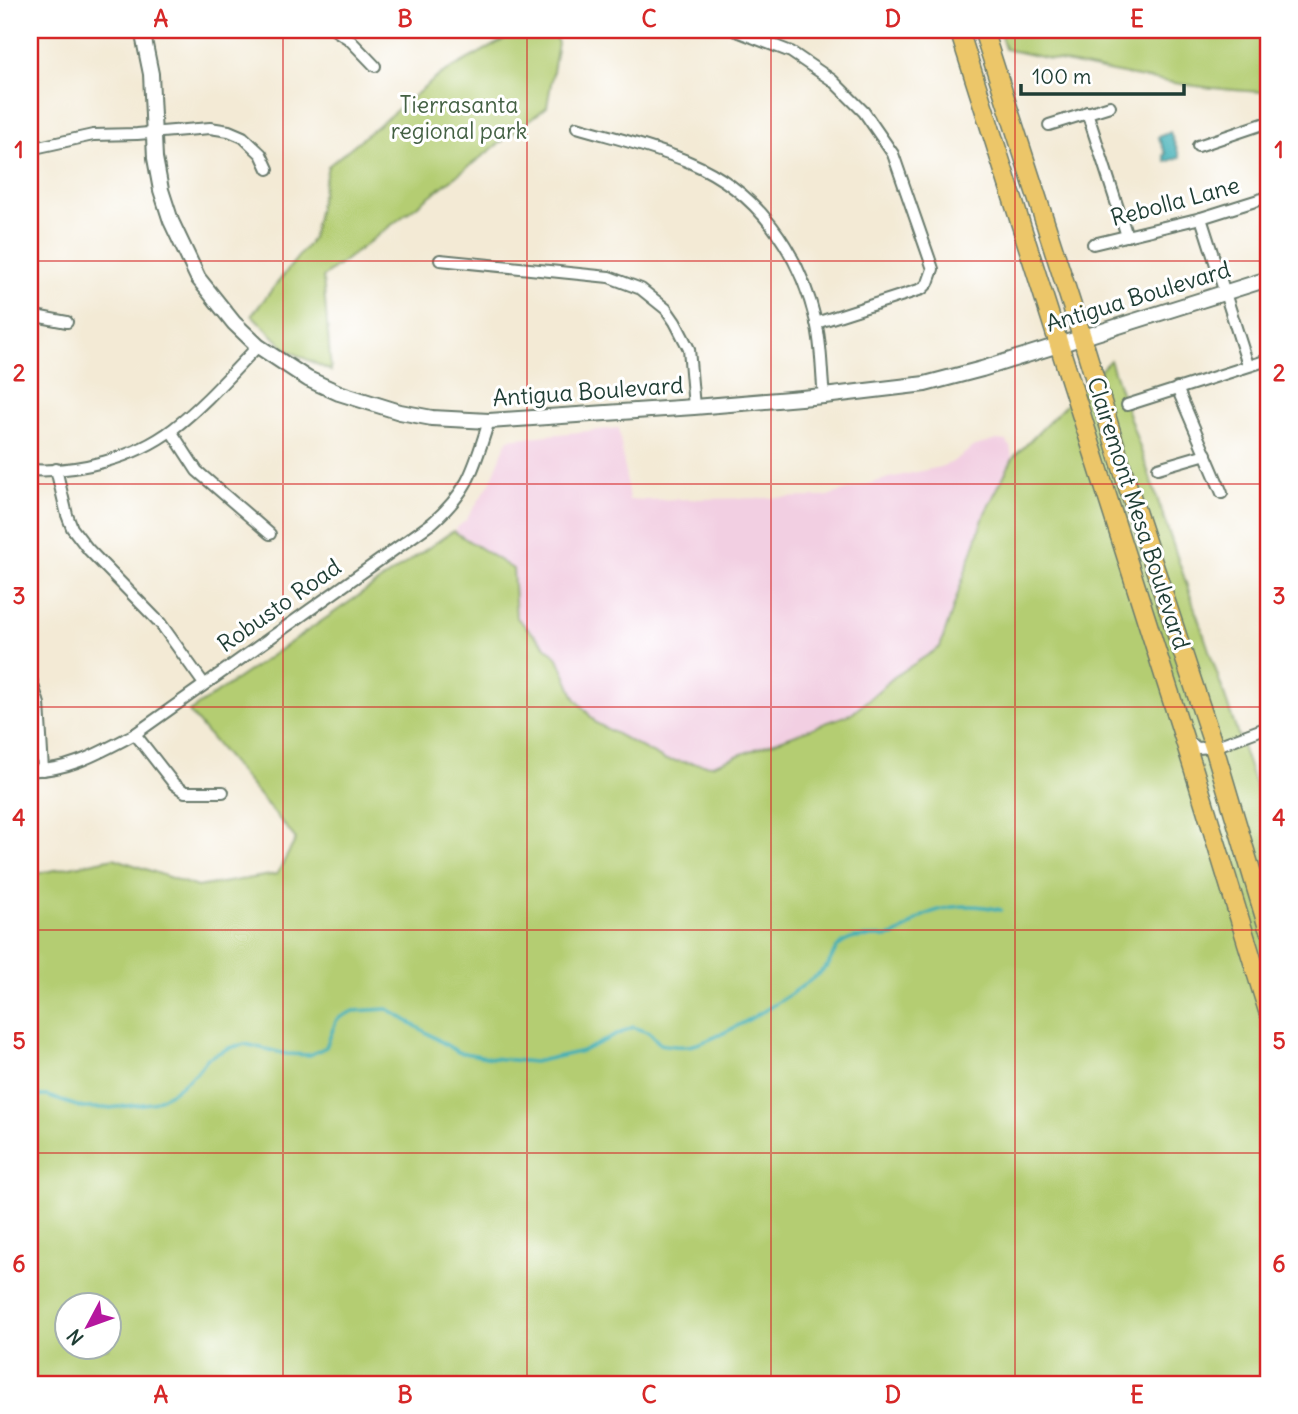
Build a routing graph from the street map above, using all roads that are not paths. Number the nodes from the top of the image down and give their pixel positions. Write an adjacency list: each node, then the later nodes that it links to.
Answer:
1 (142, 30): 12 (street, Antigua Boulevard)
2 (335, 30): 6 (street)
3 (734, 30): 25 (street)
4 (959, 30): 27 (main road, Clairemont Mesa Boulevard)
5 (983, 30): 26 (main road, Clairemont Mesa Boulevard)
6 (375, 66)
7 (1110, 106): 8 (street)
8 (1087, 112): 9 (street); 18 (street)
9 (1049, 125)
10 (578, 127): 25 (street)
11 (1268, 130): 13 (street)
12 (154, 133): 14 (street); 15 (street); 28 (street, Antigua Boulevard)
13 (1198, 146)
14 (30, 149)
15 (268, 169)
16 (1268, 197): 17 (street, Rebolla Lane)
17 (1201, 218): 18 (street, Rebolla Lane); 22 (street)
18 (1127, 236): 19 (street, Rebolla Lane)
19 (1093, 244)
20 (440, 260): 34 (street)
21 (1268, 279): 22 (street, Antigua Boulevard)
22 (1224, 294): 26 (street, Antigua Boulevard); 30 (street)
23 (30, 315): 24 (street)
24 (67, 322)
25 (816, 323): 32 (street)
26 (1082, 337): 27 (street, Antigua Boulevard); 48 (main road, Clairemont Mesa Boulevard)
27 (1060, 345): 32 (street, Antigua Boulevard); 47 (main road, Clairemont Mesa Boulevard)
28 (258, 346): 35 (street, Antigua Boulevard); 36 (street)
29 (1268, 360): 30 (street)
30 (1248, 365): 31 (street)
31 (1177, 388): 33 (street); 37 (street)
32 (824, 396): 34 (street, Antigua Boulevard)
33 (1127, 405)
34 (695, 407): 35 (street, Antigua Boulevard)
35 (489, 421): 44 (street, Robusto Road)
36 (171, 431): 39 (street); 42 (street)
37 (1206, 454): 38 (street); 41 (street)
38 (1158, 468)
39 (56, 469): 40 (street); 44 (street)
40 (30, 470)
41 (1222, 493)
42 (270, 534)
43 (30, 676): 50 (street)
44 (204, 684): 46 (street, Robusto Road)
45 (1268, 727): 48 (street)
46 (135, 734): 50 (street, Robusto Road); 51 (street)
47 (1184, 738): 48 (street); 53 (main road, Clairemont Mesa Boulevard)
48 (1214, 747): 52 (main road, Clairemont Mesa Boulevard)
49 (30, 770): 50 (street, Robusto Road)
50 (43, 771)
51 (223, 792)
52 (1268, 928)
53 (1268, 1011)

